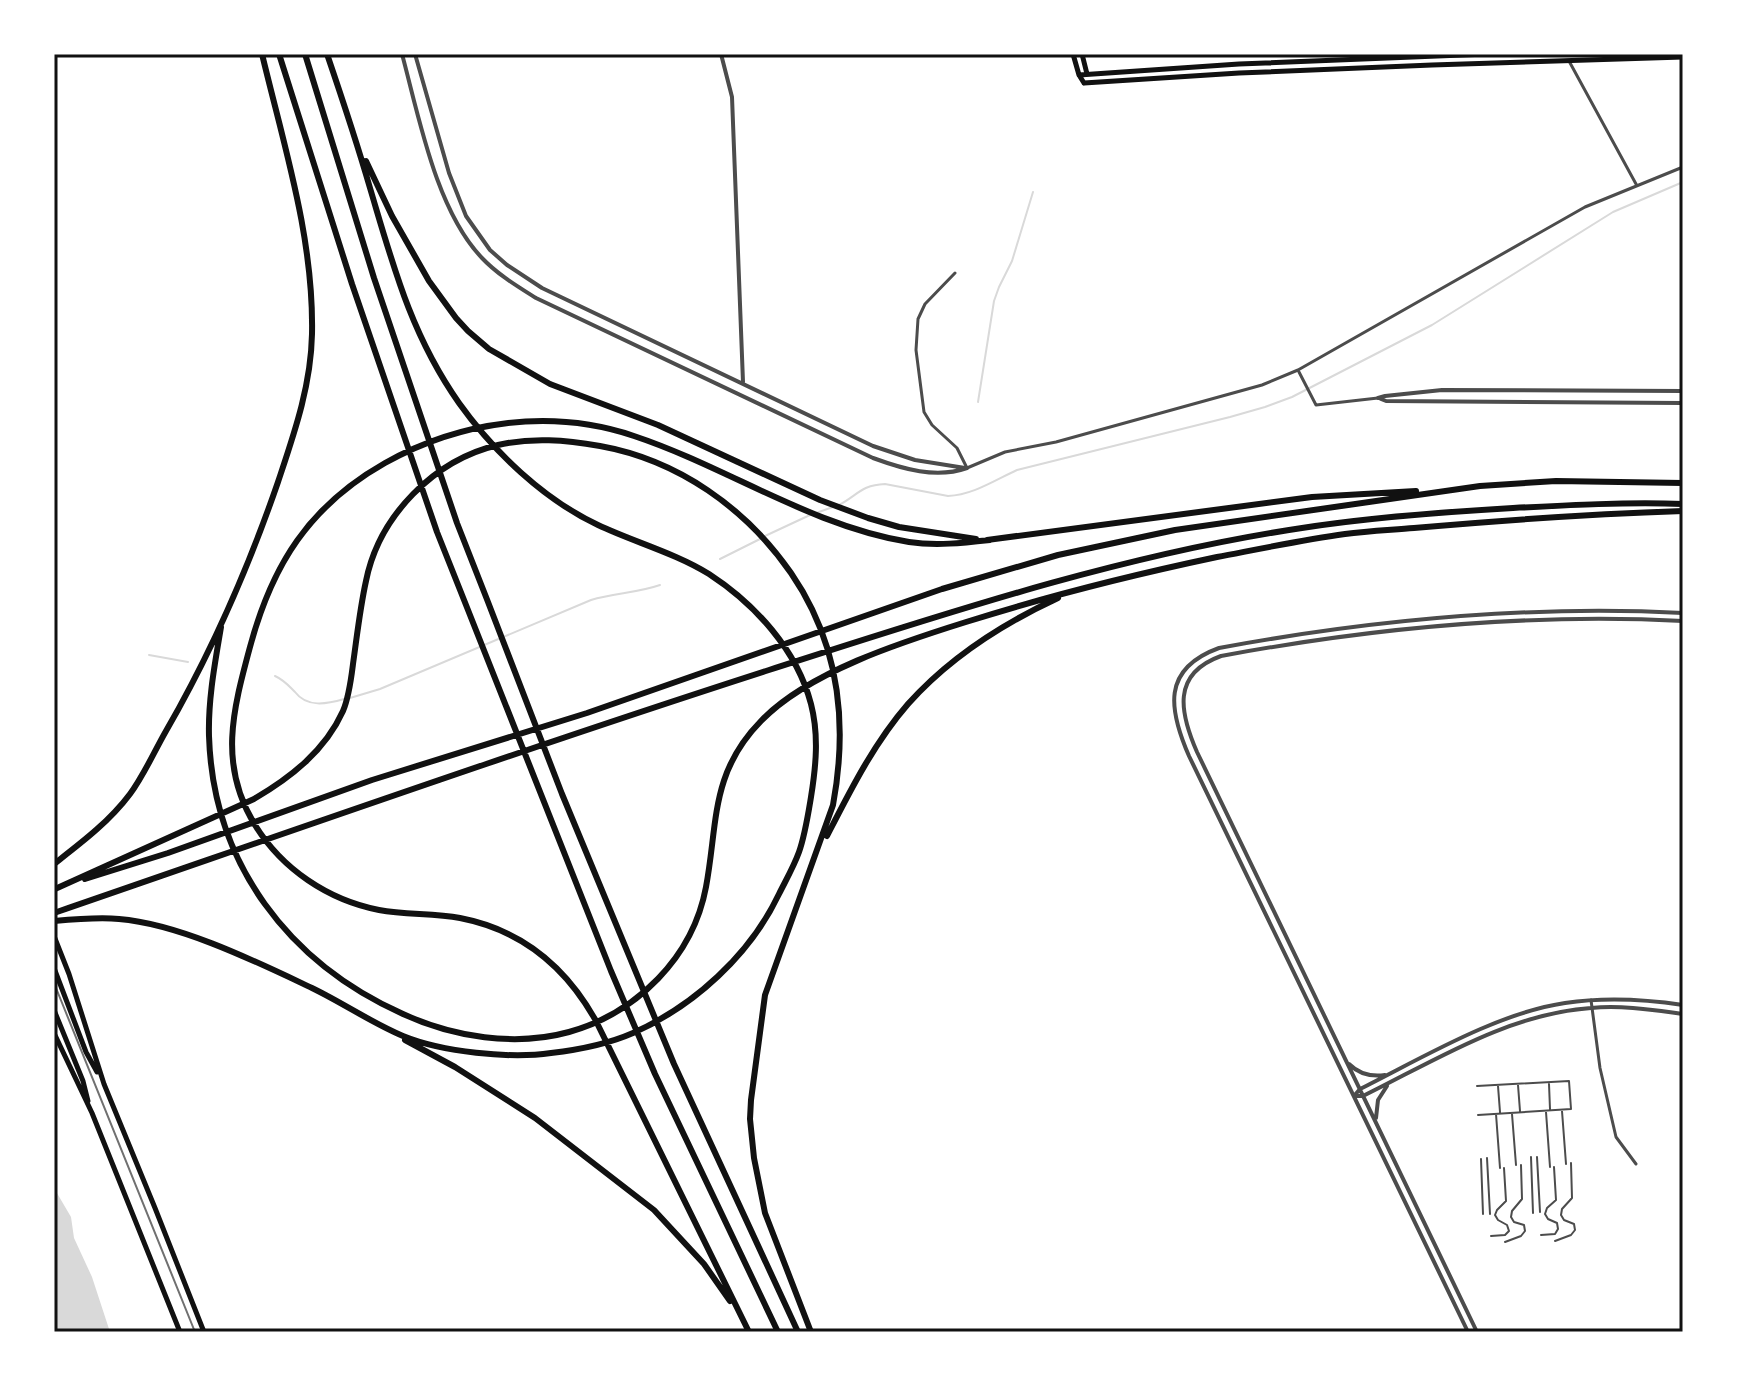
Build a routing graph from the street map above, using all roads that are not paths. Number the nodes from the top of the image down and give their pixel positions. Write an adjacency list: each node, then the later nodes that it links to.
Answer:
1 (262, 54): 38 (highway)
2 (279, 54): 93 (highway)
3 (305, 54): 94 (highway)
4 (327, 54): 20 (highway)
5 (402, 54): 29 (street)
6 (415, 54): 25 (street)
7 (721, 54): 25 (street)
8 (1073, 54): 18 (main road)
9 (1082, 54): 17 (main road)
10 (1459, 54): 11 (main road); 13 (main road); 16 (street)
11 (1487, 54)
12 (1413, 55): 13 (main road); 17 (main road)
13 (1447, 55): 16 (street)
14 (1683, 57): 15 (main road)
15 (1569, 61): 16 (main road); 22 (street)
16 (1455, 64): 19 (main road)
17 (1087, 74): 18 (main road); 19 (main road)
18 (1079, 75): 19 (main road)
19 (1084, 83)
20 (355, 136): 34 (highway); 51 (highway)
21 (1683, 167): 22 (street)
22 (1637, 185): 24 (street)
23 (955, 273): 29 (street)
24 (1298, 370): 27 (street); 29 (street)
25 (743, 384): 29 (street)
26 (1683, 391): 27 (street)
27 (1378, 398): 28 (street)
28 (1683, 403)
29 (967, 468)
30 (1683, 483): 31 (highway)
31 (1480, 486): 34 (highway); 41 (highway)
32 (1683, 504): 42 (highway)
33 (1683, 511): 35 (highway)
34 (990, 540): 89 (highway)
35 (1096, 584): 38 (highway); 39 (highway)
36 (1683, 613): 62 (street)
37 (1683, 621): 53 (street)
38 (221, 627): 40 (highway)
39 (816, 857): 41 (highway); 95 (highway)
40 (54, 864)
41 (54, 889)
42 (54, 913)
43 (54, 921): 51 (highway)
44 (54, 936): 57 (main road)
45 (54, 968): 57 (main road)
46 (1591, 1000): 47 (street); 48 (street); 54 (street)
47 (1683, 1005)
48 (1592, 1008): 50 (street); 55 (street); 78 (street)
49 (54, 1010): 67 (main road)
50 (1683, 1014)
51 (371, 1020): 89 (highway)
52 (54, 1033): 67 (main road)
53 (1345, 1058): 54 (street); 61 (street)
54 (1391, 1074): 61 (street)
55 (1394, 1081): 63 (street); 71 (street)
56 (1549, 1082): 58 (lane); 64 (lane); 65 (lane)
57 (104, 1084): 91 (main road)
58 (1518, 1084): 59 (lane); 66 (lane)
59 (1498, 1085): 60 (lane); 69 (lane)
60 (1477, 1086)
61 (1360, 1089): 62 (street); 63 (street)
62 (1354, 1096): 63 (street); 96 (street)
63 (1363, 1096): 71 (street)
64 (1562, 1110): 65 (lane); 77 (lane)
65 (1548, 1111): 66 (lane); 85 (lane)
66 (1521, 1112): 68 (lane)
67 (92, 1113): 90 (main road)
68 (1512, 1113): 69 (lane); 79 (lane)
69 (1498, 1114): 70 (lane); 86 (lane)
70 (1478, 1115)
71 (1377, 1125): 97 (street)
72 (1531, 1157): 82 (lane)
73 (1537, 1157): 81 (lane)
74 (1487, 1158): 84 (lane)
75 (1481, 1159): 83 (lane)
76 (1571, 1163): 87 (lane)
77 (1566, 1164)
78 (1636, 1164)
79 (1516, 1165)
80 (1521, 1165): 88 (lane)
81 (1540, 1212)
82 (1533, 1213)
83 (1483, 1214)
84 (1490, 1214)
85 (1541, 1235)
86 (1491, 1236)
87 (1555, 1241)
88 (1505, 1242)
89 (740, 1316): 92 (highway)
90 (179, 1332)
91 (204, 1332)
92 (749, 1332)
93 (778, 1332)
94 (798, 1332)
95 (811, 1332)
96 (1468, 1332)
97 (1477, 1332)

